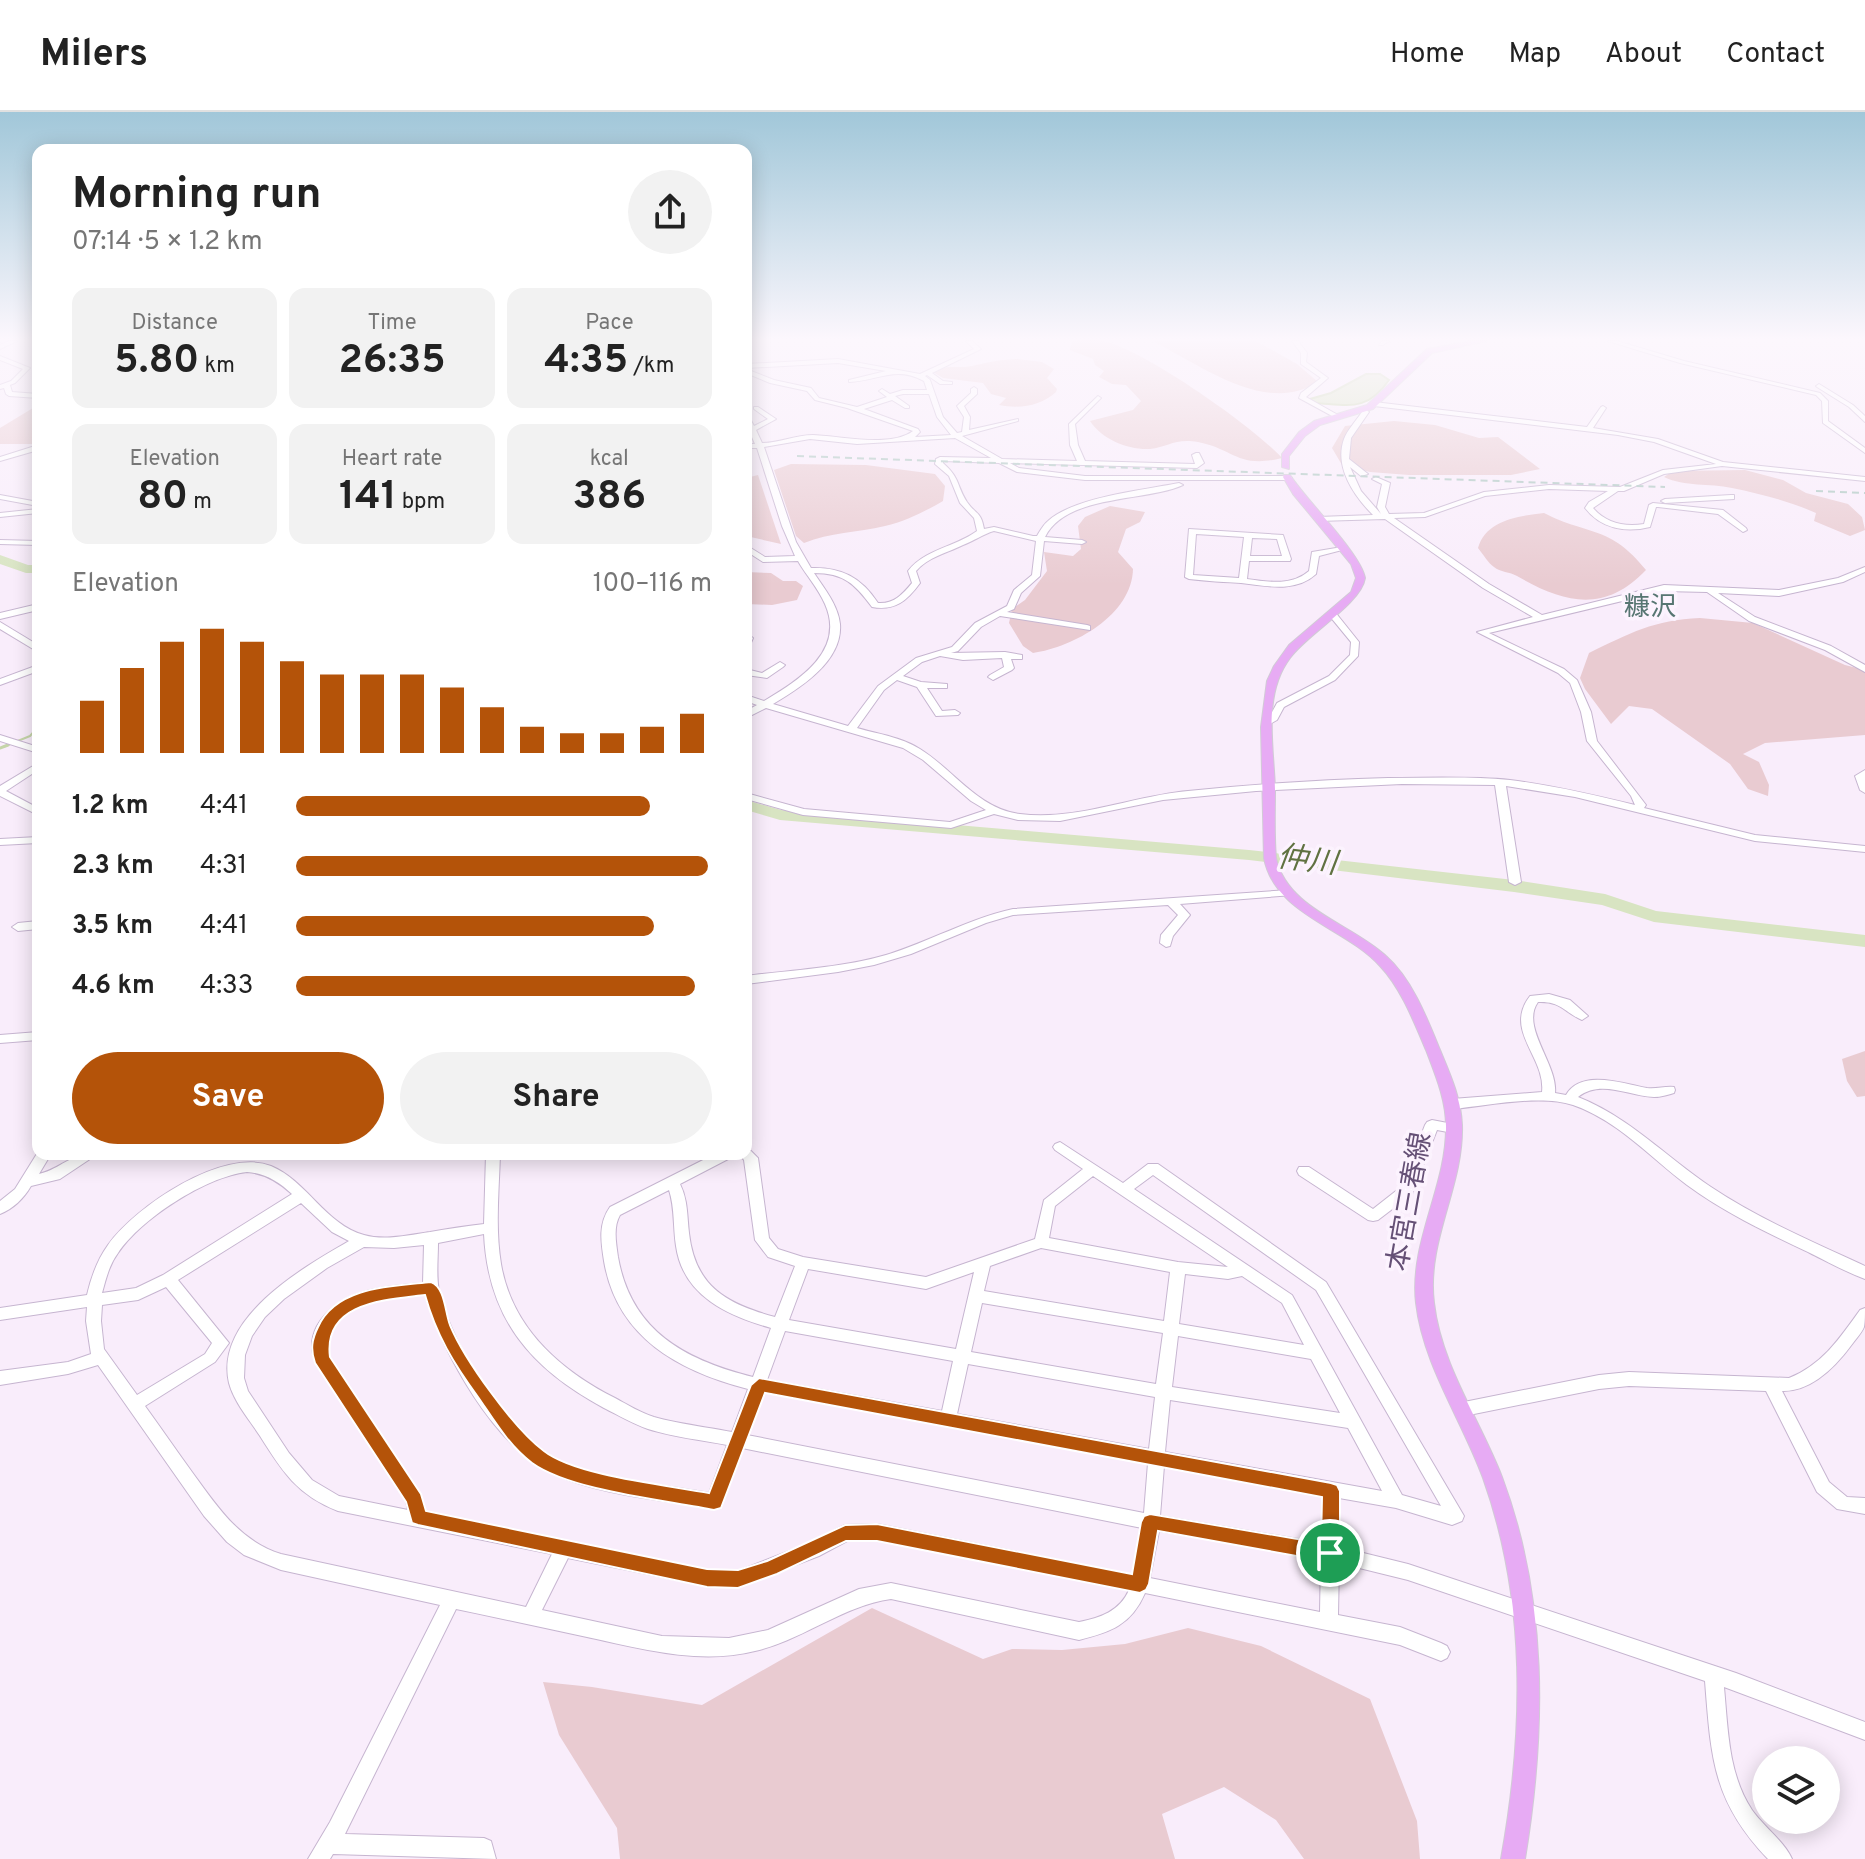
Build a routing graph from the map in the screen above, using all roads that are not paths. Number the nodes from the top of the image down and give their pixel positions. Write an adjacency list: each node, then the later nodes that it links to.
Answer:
1 (766, 423): 12 (street)
2 (895, 423): 17 (street)
3 (945, 423): 16 (street)
4 (966, 423): 14 (street)
5 (1005, 423): 14 (street)
6 (1073, 423): 26 (street)
7 (1318, 423): 28 (main road)
8 (1359, 423): 24 (street)
9 (1523, 423): 13 (street)
10 (1593, 423): 13 (street)
11 (1826, 423): 21 (street)
12 (753, 429): 15 (street)
13 (1589, 429): 27 (street)
14 (965, 432): 16 (street)
15 (752, 435)
16 (956, 436): 17 (street); 25 (street)
17 (914, 440): 18 (street)
18 (752, 447)
19 (32, 450): 23 (street)
20 (752, 451): 51 (street)
21 (1865, 451)
22 (1196, 455): 26 (street)
23 (0, 459)
24 (1346, 460): 29 (street); 40 (street)
25 (999, 461): 26 (street); 30 (street); 43 (street)
26 (1082, 463)
27 (1722, 464): 32 (street); 33 (street)
28 (1287, 474): 30 (street); 41 (main road, 本宮三春線)
29 (1364, 474)
30 (1189, 479): 45 (street)
31 (1376, 479): 40 (street)
32 (1865, 479)
33 (1616, 489): 37 (street); 40 (street)
34 (0, 497): 36 (street)
35 (1731, 497): 37 (street)
36 (32, 503)
37 (1656, 505): 42 (street)
38 (32, 512): 39 (street)
39 (0, 515)
40 (1383, 517): 41 (street); 61 (street)
41 (1318, 519): 49 (main road, 本宮三春線)
42 (1743, 530)
43 (981, 532): 45 (street); 54 (street)
44 (1248, 535): 52 (street); 52 (street); 55 (street)
45 (1041, 538): 47 (street); 58 (street)
46 (0, 542): 48 (street)
47 (1082, 542)
48 (32, 543)
49 (1342, 549): 55 (street); 59 (main road, 本宮三春線)
50 (752, 552): 51 (street)
51 (800, 558): 54 (street)
52 (1246, 558): 55 (street)
53 (1865, 569): 56 (street)
54 (808, 571): 78 (street)
55 (1243, 581)
56 (1708, 590): 61 (street); 69 (street)
57 (32, 608): 60 (street)
58 (1001, 614): 63 (street); 65 (street)
59 (1332, 614): 81 (main road, 本宮三春線); 81 (street)
60 (0, 616)
61 (1540, 617): 92 (street)
62 (0, 625): 64 (street)
63 (1087, 628)
64 (32, 645)
65 (941, 654): 66 (street); 72 (street)
66 (1005, 655): 67 (street); 73 (street)
67 (1019, 657)
68 (780, 665): 71 (street)
69 (1865, 669)
70 (32, 670): 74 (street)
71 (752, 673)
72 (896, 677): 75 (street); 82 (street)
73 (993, 677)
74 (0, 682)
75 (920, 685): 76 (street); 80 (street)
76 (944, 686)
77 (752, 700): 78 (street)
78 (764, 705): 79 (street); 82 (street)
79 (752, 712)
80 (955, 713)
81 (1267, 722): 88 (main road, 本宮三春線)
82 (851, 729): 94 (street)
83 (0, 738): 84 (street)
84 (32, 748)
85 (32, 770): 90 (street)
86 (1865, 773): 89 (street)
87 (1500, 783): 88 (street); 92 (street); 98 (street)
88 (1269, 789): 94 (street); 99 (main road, 本宮三春線)
89 (1865, 790)
90 (0, 791): 93 (street)
91 (752, 798): 94 (street)
92 (1638, 808): 97 (street)
93 (32, 809)
94 (992, 811)
95 (32, 840): 96 (street)
96 (0, 842)
97 (1865, 849)
98 (1515, 882)
99 (1289, 893): 100 (street); 111 (main road, 本宮三春線)
100 (1171, 901): 103 (street); 104 (street)
101 (32, 926): 102 (street)
102 (18, 927)
103 (1166, 943)
104 (752, 979)
105 (1582, 1016): 109 (street)
106 (32, 1036): 107 (street)
107 (0, 1039)
108 (1669, 1090): 110 (street)
109 (1548, 1098): 110 (street); 111 (street)
110 (1570, 1100): 134 (street)
111 (1452, 1104): 112 (main road, 本宮三春線)
112 (1453, 1128): 120 (street); 151 (main road, 本宮三春線)
113 (1060, 1147): 119 (street)
114 (41, 1160): 121 (street)
115 (79, 1160): 121 (street)
116 (493, 1160): 126 (street)
117 (715, 1160): 122 (street)
118 (751, 1160): 130 (street)
119 (1092, 1169): 123 (street); 129 (street)
120 (1304, 1171)
121 (28, 1182): 125 (street)
122 (672, 1182): 141 (street); 147 (street)
123 (1123, 1190): 133 (street); 157 (street)
124 (302, 1195): 128 (street); 135 (street); 138 (street)
125 (0, 1209)
126 (491, 1228): 127 (street); 154 (street)
127 (431, 1237): 128 (street); 136 (street)
128 (362, 1241): 159 (street)
129 (1041, 1242): 131 (street); 132 (street)
130 (803, 1263): 131 (street); 141 (street)
131 (983, 1264): 137 (street)
132 (1178, 1268): 133 (street); 142 (street)
133 (1244, 1270): 143 (street)
134 (1865, 1273)
135 (168, 1279): 138 (street); 150 (street)
136 (431, 1288): 154 (street); 159 (street)
137 (978, 1296): 142 (street); 144 (street)
138 (94, 1301): 139 (street); 145 (street)
139 (0, 1314)
140 (1865, 1314): 148 (street)
141 (780, 1324): 144 (street); 147 (street)
142 (1172, 1329): 143 (street); 149 (street)
143 (1315, 1353): 153 (street)
144 (963, 1356): 149 (street); 152 (street)
145 (100, 1358): 146 (street); 150 (street)
146 (0, 1378)
147 (759, 1385): 152 (street); 154 (street)
148 (1771, 1385): 151 (street); 158 (street)
149 (1163, 1392): 153 (street); 155 (street)
150 (135, 1404): 164 (street)
151 (1464, 1409): 165 (main road, 本宮三春線)
152 (948, 1419): 155 (street)
153 (1353, 1422): 157 (street)
154 (738, 1441): 160 (street)
155 (1156, 1458): 156 (street); 160 (street)
156 (1331, 1491): 157 (street); 162 (street)
157 (1396, 1501)
158 (1865, 1506)
159 (418, 1517): 161 (street)
160 (1150, 1522): 162 (street); 163 (street)
161 (563, 1549): 163 (street); 166 (street)
162 (1330, 1553): 165 (street); 167 (street)
163 (1140, 1584): 166 (street); 167 (street)
164 (451, 1601): 166 (street); 171 (street)
165 (1523, 1611): 169 (street); 173 (main road, 本宮三春線)
166 (531, 1615)
167 (1329, 1622): 168 (street)
168 (1441, 1652)
169 (1714, 1675): 170 (street); 174 (street)
170 (1865, 1731)
171 (324, 1851): 172 (street)
172 (486, 1859)
173 (1513, 1859)
174 (1782, 1859)

